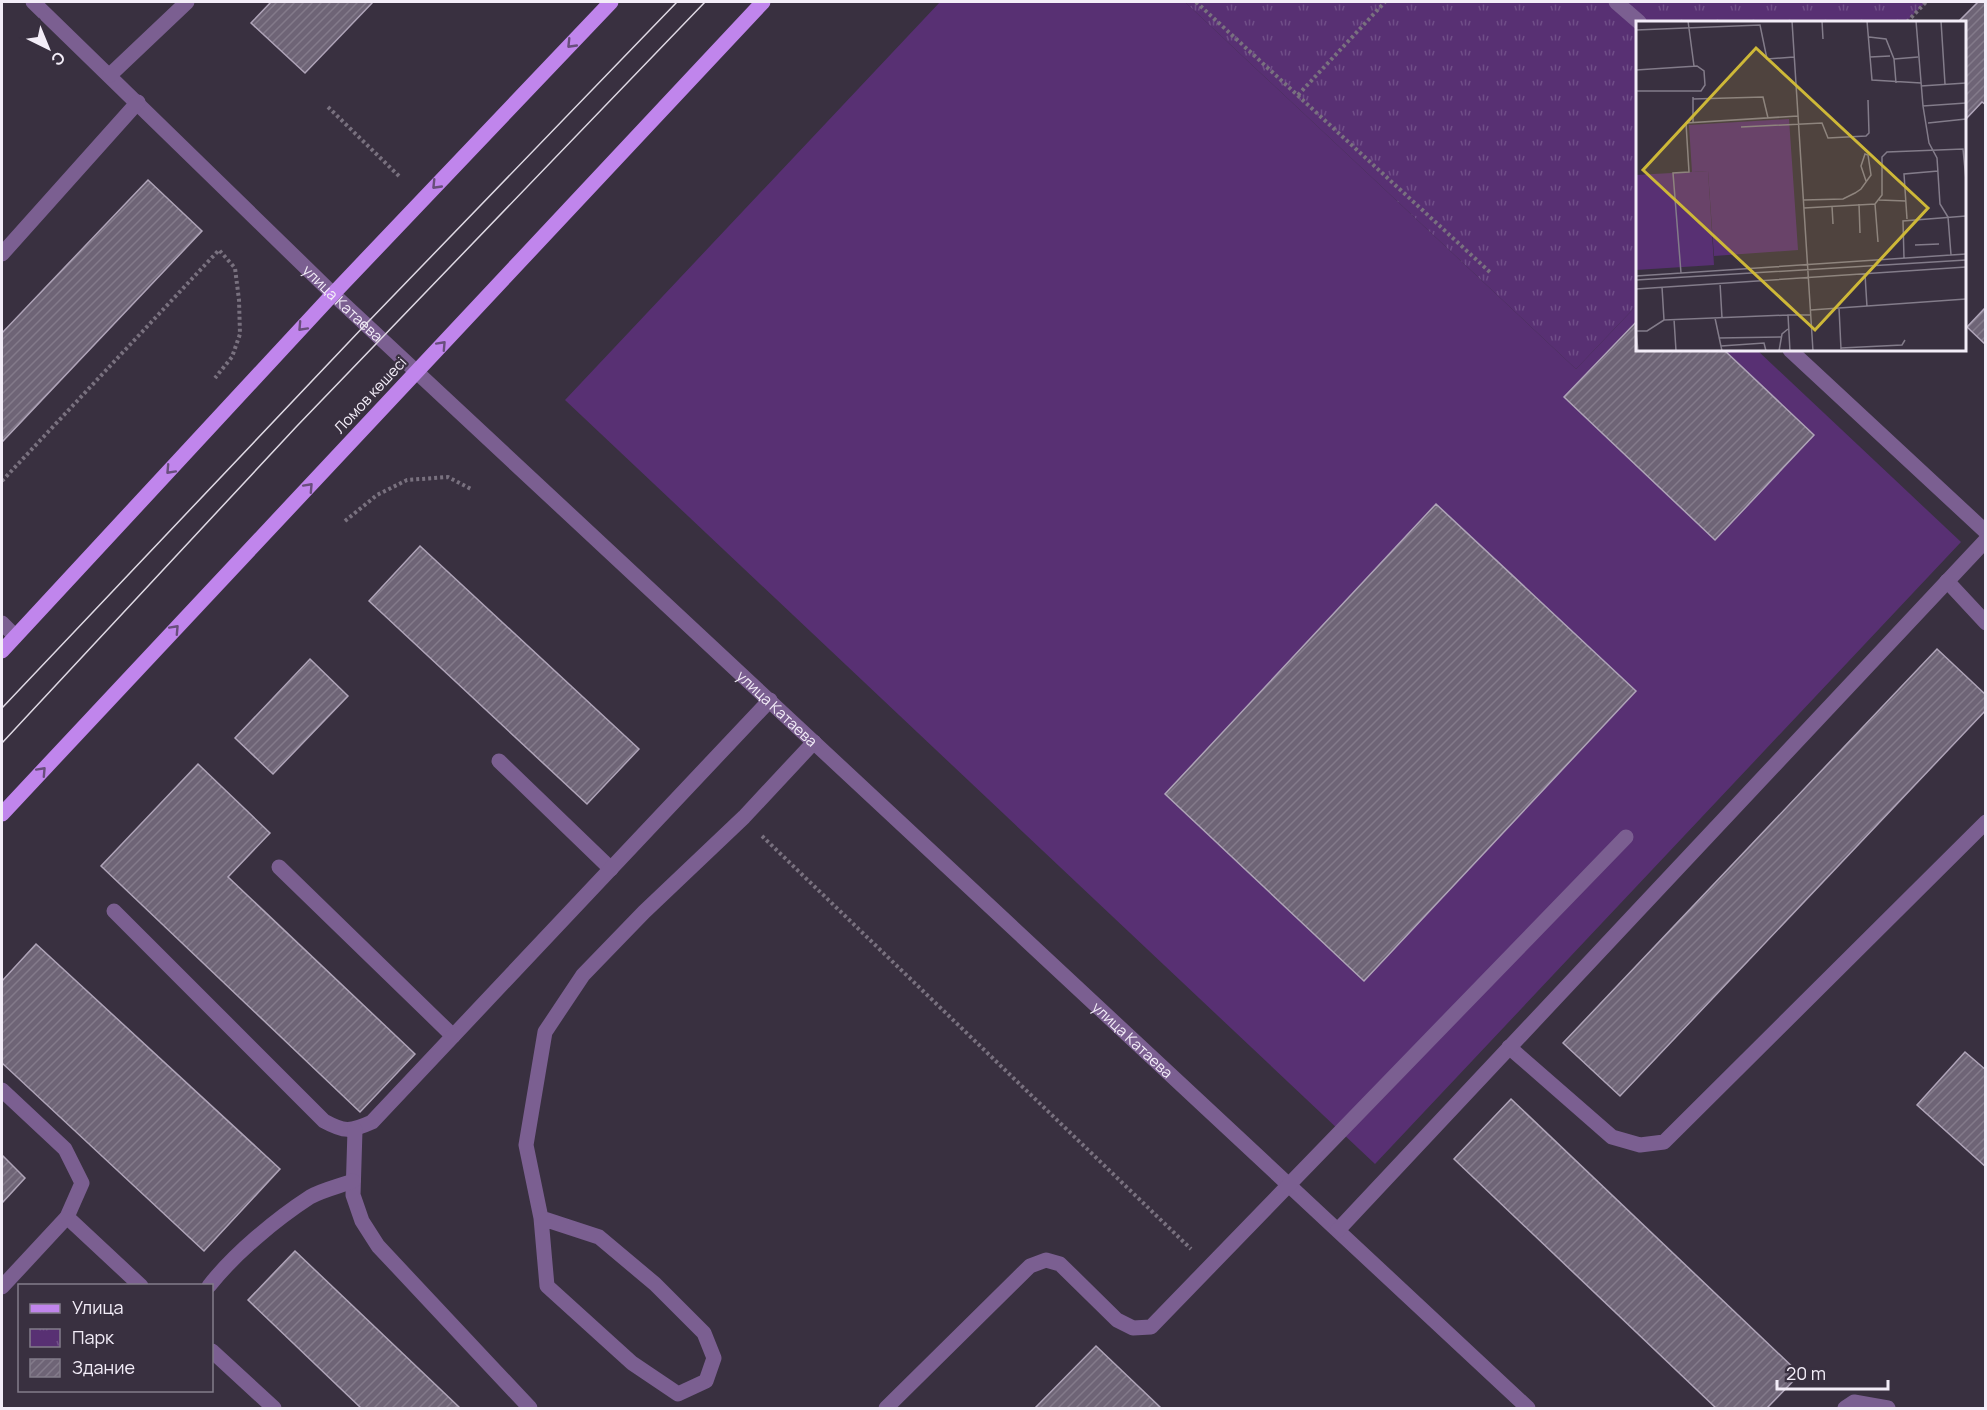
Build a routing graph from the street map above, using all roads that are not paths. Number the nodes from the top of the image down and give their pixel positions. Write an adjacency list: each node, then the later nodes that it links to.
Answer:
1 (33, 2): 7 (street, улица Катаева)
2 (187, 2): 7 (street)
3 (611, 2): 10 (main road, one-way to 10)
4 (763, 2): 12 (main road, Ломов көшесі, one-way to 4)
5 (1616, 2): 6 (street)
6 (1638, 21)
7 (110, 75): 8 (street, улица Катаева)
8 (138, 102): 9 (street); 10 (street, улица Катаева)
9 (2, 254)
10 (333, 294): 12 (street, улица Катаева); 18 (main road, one-way to 18)
11 (1791, 351): 13 (street)
12 (416, 372): 20 (street, улица Катаева); 23 (main road, Ломов көшесі, one-way to 12)
13 (1986, 532)
14 (1986, 540): 15 (street)
15 (1947, 581): 16 (street); 30 (street)
16 (1986, 623)
17 (2, 624): 18 (street)
18 (15, 636): 19 (main road)
19 (2, 651)
20 (770, 700): 21 (street, улица Катаева); 27 (street)
21 (814, 742): 34 (street, улица Катаева); 36 (street)
22 (499, 761): 27 (street)
23 (2, 814)
24 (1986, 822): 30 (street)
25 (1626, 837): 34 (street)
26 (279, 867): 29 (street)
27 (611, 869): 29 (street)
28 (114, 911): 32 (street)
29 (453, 1036): 32 (street)
30 (1509, 1047): 37 (street)
31 (2, 1090): 35 (street)
32 (355, 1130): 33 (street)
33 (354, 1181): 39 (street); 43 (street)
34 (1288, 1184): 37 (street, улица Катаева); 44 (street)
35 (67, 1217): 38 (street); 40 (street)
36 (541, 1218): 36 (street)
37 (1338, 1230): 45 (street, улица Катаева)
38 (139, 1284)
39 (211, 1284)
40 (2, 1287)
41 (213, 1352): 42 (street)
42 (274, 1408)
43 (530, 1408)
44 (886, 1408)
45 (1528, 1408)
46 (1845, 1408): 47 (street)
47 (1888, 1408)

